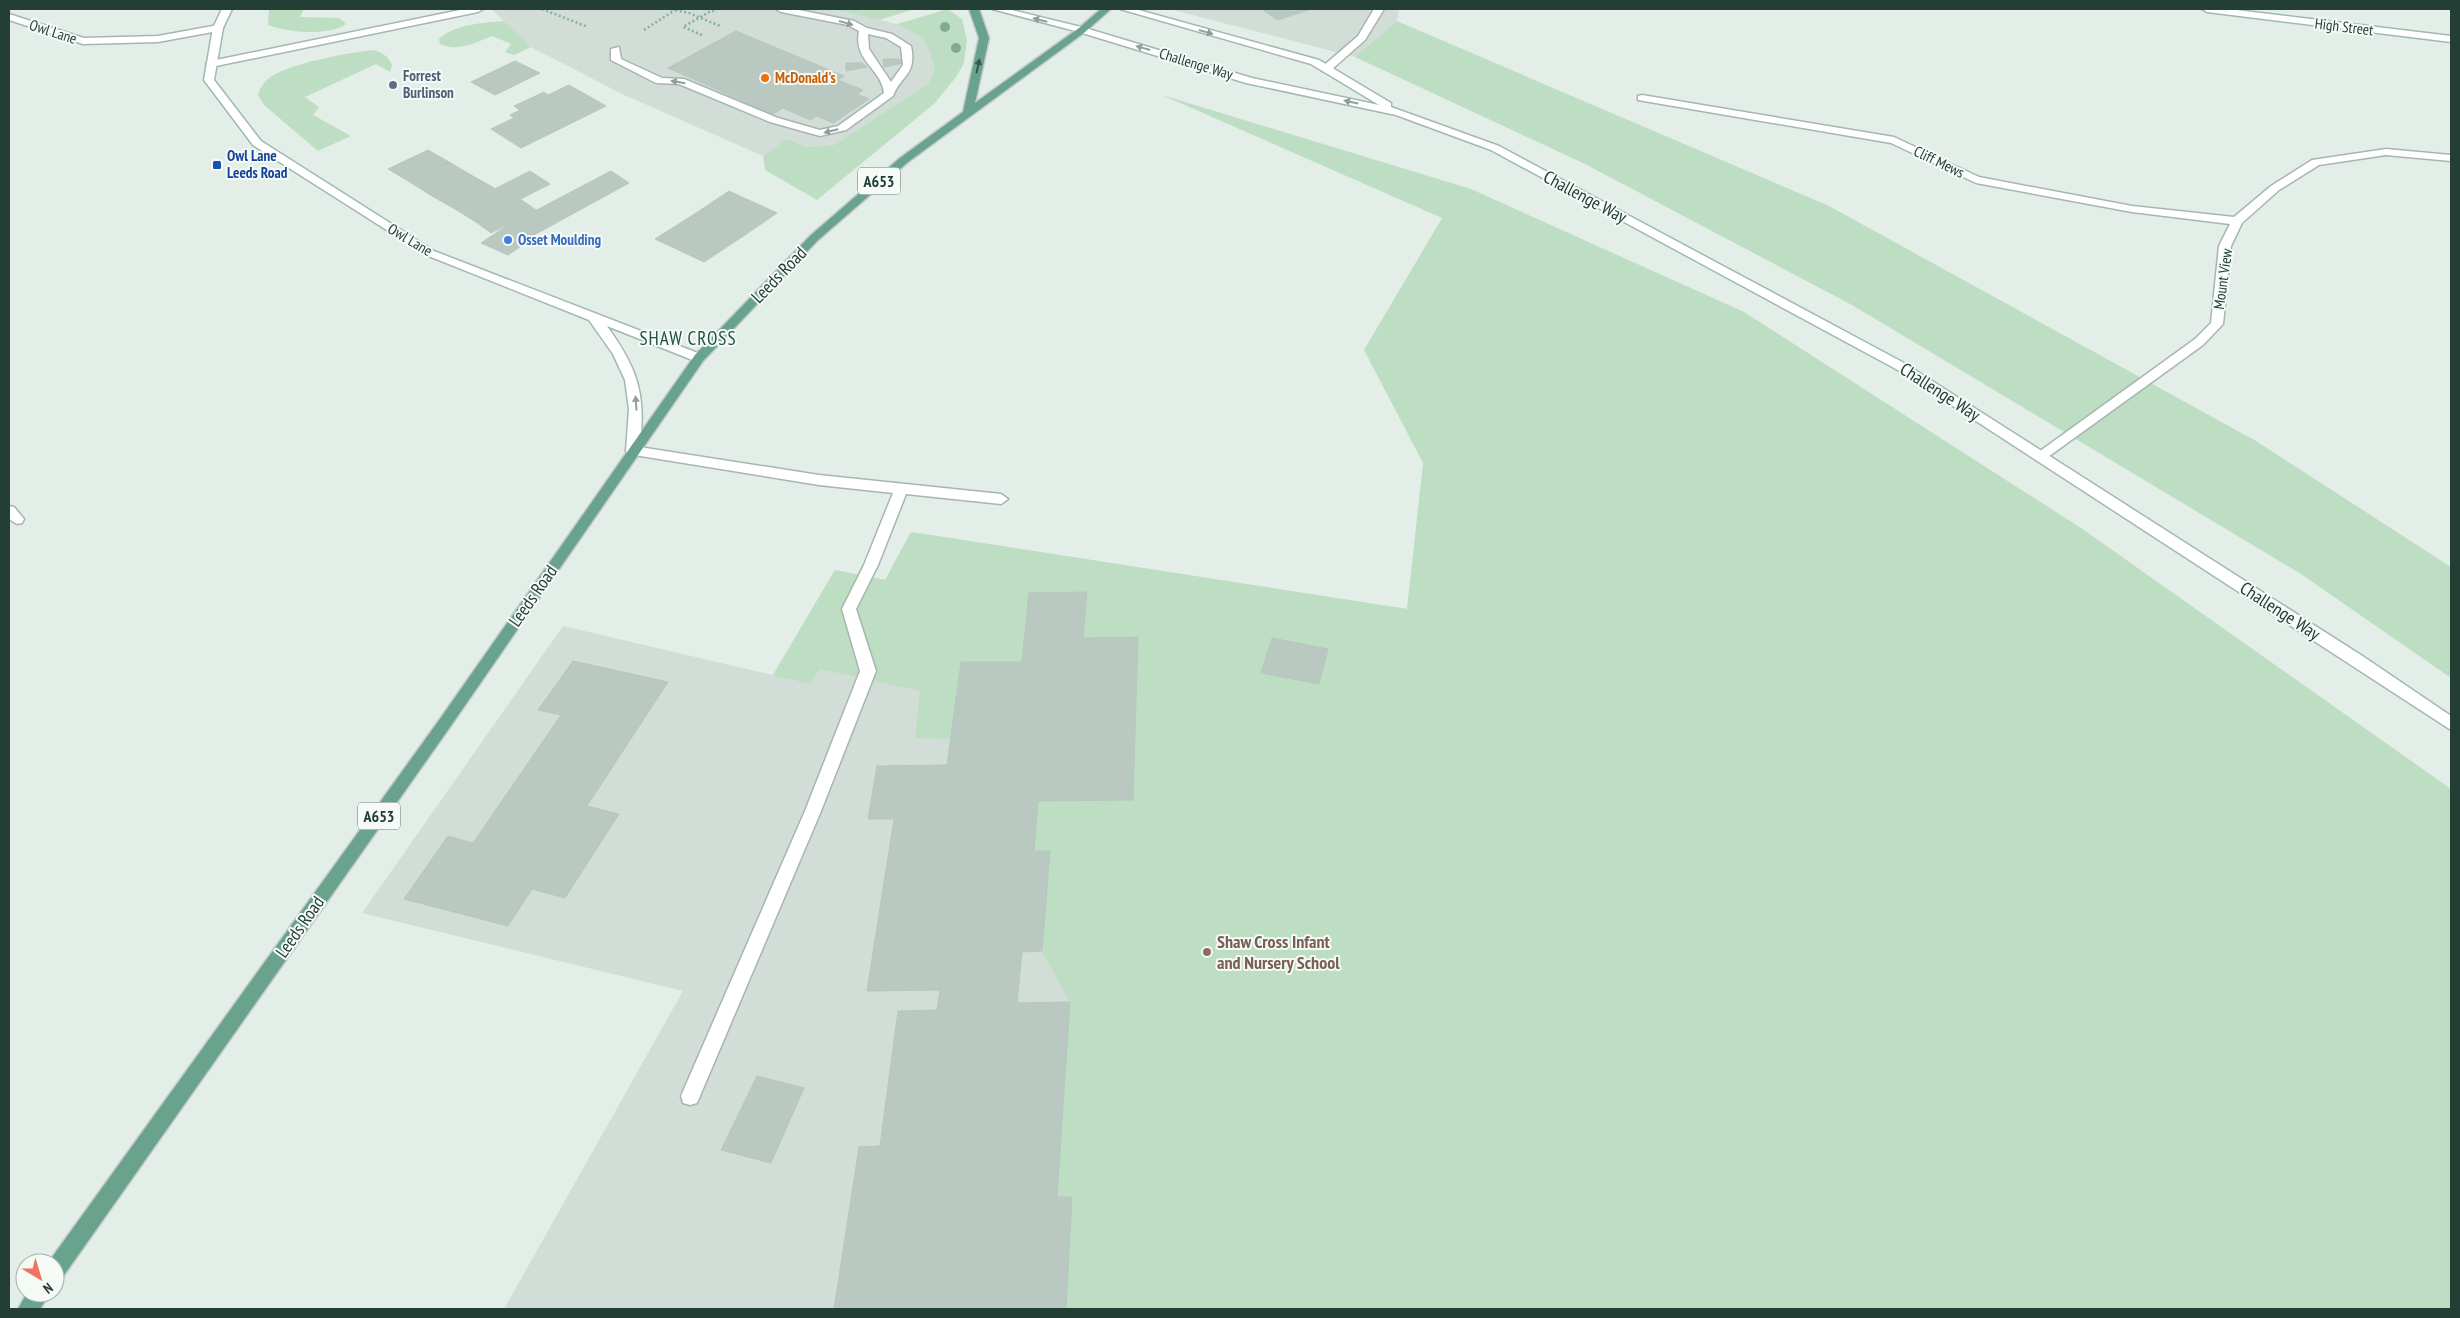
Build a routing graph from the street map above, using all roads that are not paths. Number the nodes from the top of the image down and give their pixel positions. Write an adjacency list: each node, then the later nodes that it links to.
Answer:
1 (227, 9): 11 (main road, Owl Lane)
2 (478, 9): 16 (main road)
3 (781, 9): 12 (main road, one-way to 12)
4 (974, 9): 21 (main road, one-way to 4)
5 (997, 9): 13 (main road, Challenge Way, one-way to 5)
6 (1106, 9): 13 (main road, Leeds Road / A653)
7 (1125, 9): 17 (main road, Challenge Way, one-way to 17)
8 (1380, 9): 17 (main road)
9 (2208, 9): 14 (main road, High Street)
10 (9, 17): 11 (main road, Owl Lane)
11 (218, 28): 16 (main road, Owl Lane)
12 (864, 30): 18 (main road); 18 (main road)
13 (1082, 30): 20 (main road, Challenge Way, one-way to 13); 21 (main road, Leeds Road / A653)
14 (2451, 39)
15 (616, 49): 18 (main road, one-way to 15)
16 (212, 64): 24 (main road, Owl Lane)
17 (1326, 69): 20 (main road, Challenge Way)
18 (890, 89)
19 (1642, 98): 23 (main road, Cliff Mews)
20 (1399, 112): 27 (main road, Challenge Way)
21 (968, 113): 25 (main road, Leeds Road / A653)
22 (2451, 158): 23 (main road, Mount View)
23 (2237, 221): 27 (main road, Mount View)
24 (595, 319): 25 (main road, Owl Lane); 26 (main road, one-way to 24)
25 (699, 358): 26 (main road, Leeds Road / A653)
26 (634, 451): 28 (main road); 32 (main road, Leeds Road / A653)
27 (2041, 457): 30 (main road, Challenge Way)
28 (902, 488): 29 (main road); 31 (main road)
29 (1001, 499)
30 (2451, 724)
31 (690, 1096)
32 (65, 1258)

